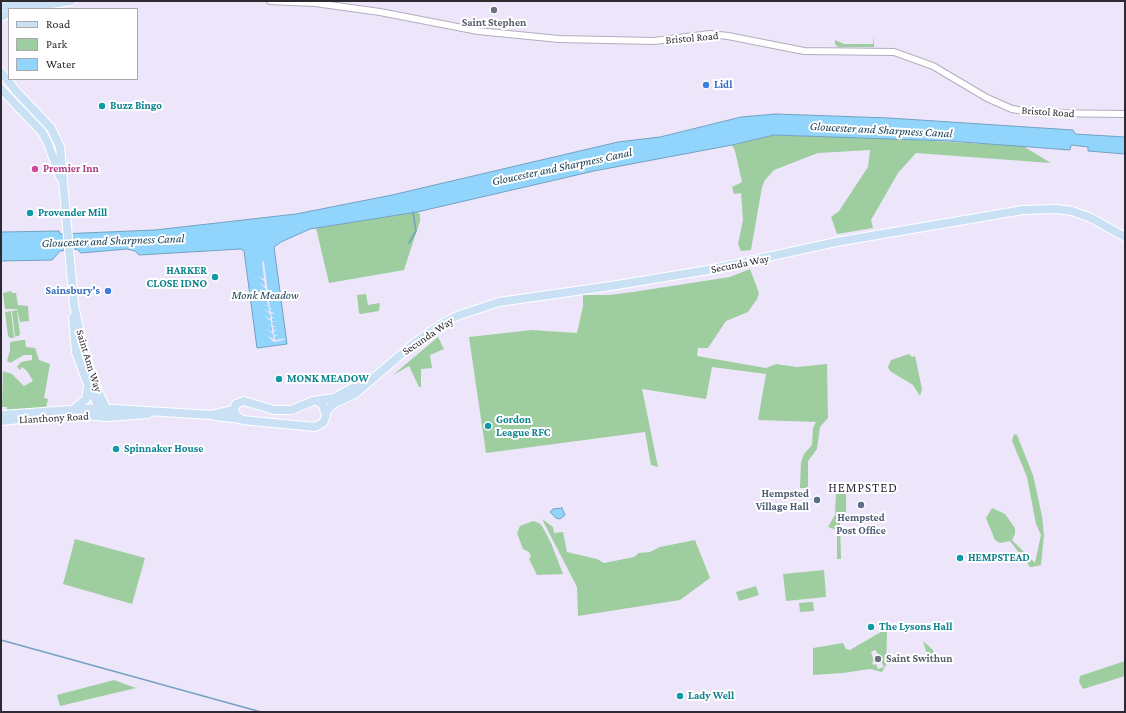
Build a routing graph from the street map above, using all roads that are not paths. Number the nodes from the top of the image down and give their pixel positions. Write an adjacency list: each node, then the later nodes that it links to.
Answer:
1 (4, 1): 5 (main road)
2 (35, 1): 6 (main road)
3 (71, 1): 6 (main road)
4 (270, 1): 11 (street, Bristol Road)
5 (1, 3)
6 (19, 4): 7 (main road)
7 (1, 7)
8 (1, 72): 13 (main road, Saint Ann Way)
9 (1, 79): 12 (main road)
10 (1, 89): 12 (main road, Saint Ann Way)
11 (1125, 114)
12 (23, 117): 13 (main road, Saint Ann Way)
13 (63, 185): 15 (main road, Saint Ann Way)
14 (1125, 237): 16 (main road, Secunda Way)
15 (74, 306): 17 (main road, Saint Ann Way); 21 (main road, Saint Ann Way)
16 (370, 380): 18 (main road, Secunda Way); 23 (main road, Secunda Way)
17 (88, 385): 20 (main road); 21 (main road, Saint Ann Way)
18 (317, 401): 19 (main road, Secunda Way); 23 (main road)
19 (235, 407): 25 (main road, Secunda Way); 26 (main road)
20 (74, 409): 21 (main road, Llanthony Road); 24 (main road, Llanthony Road)
21 (104, 411): 22 (main road); 22 (main road); 27 (main road, Llanthony Road)
22 (157, 412): 25 (main road)
23 (326, 412): 26 (main road, Secunda Way)
24 (1, 415)
25 (211, 415): 26 (main road, Secunda Way)
26 (242, 420)
27 (1, 421)

